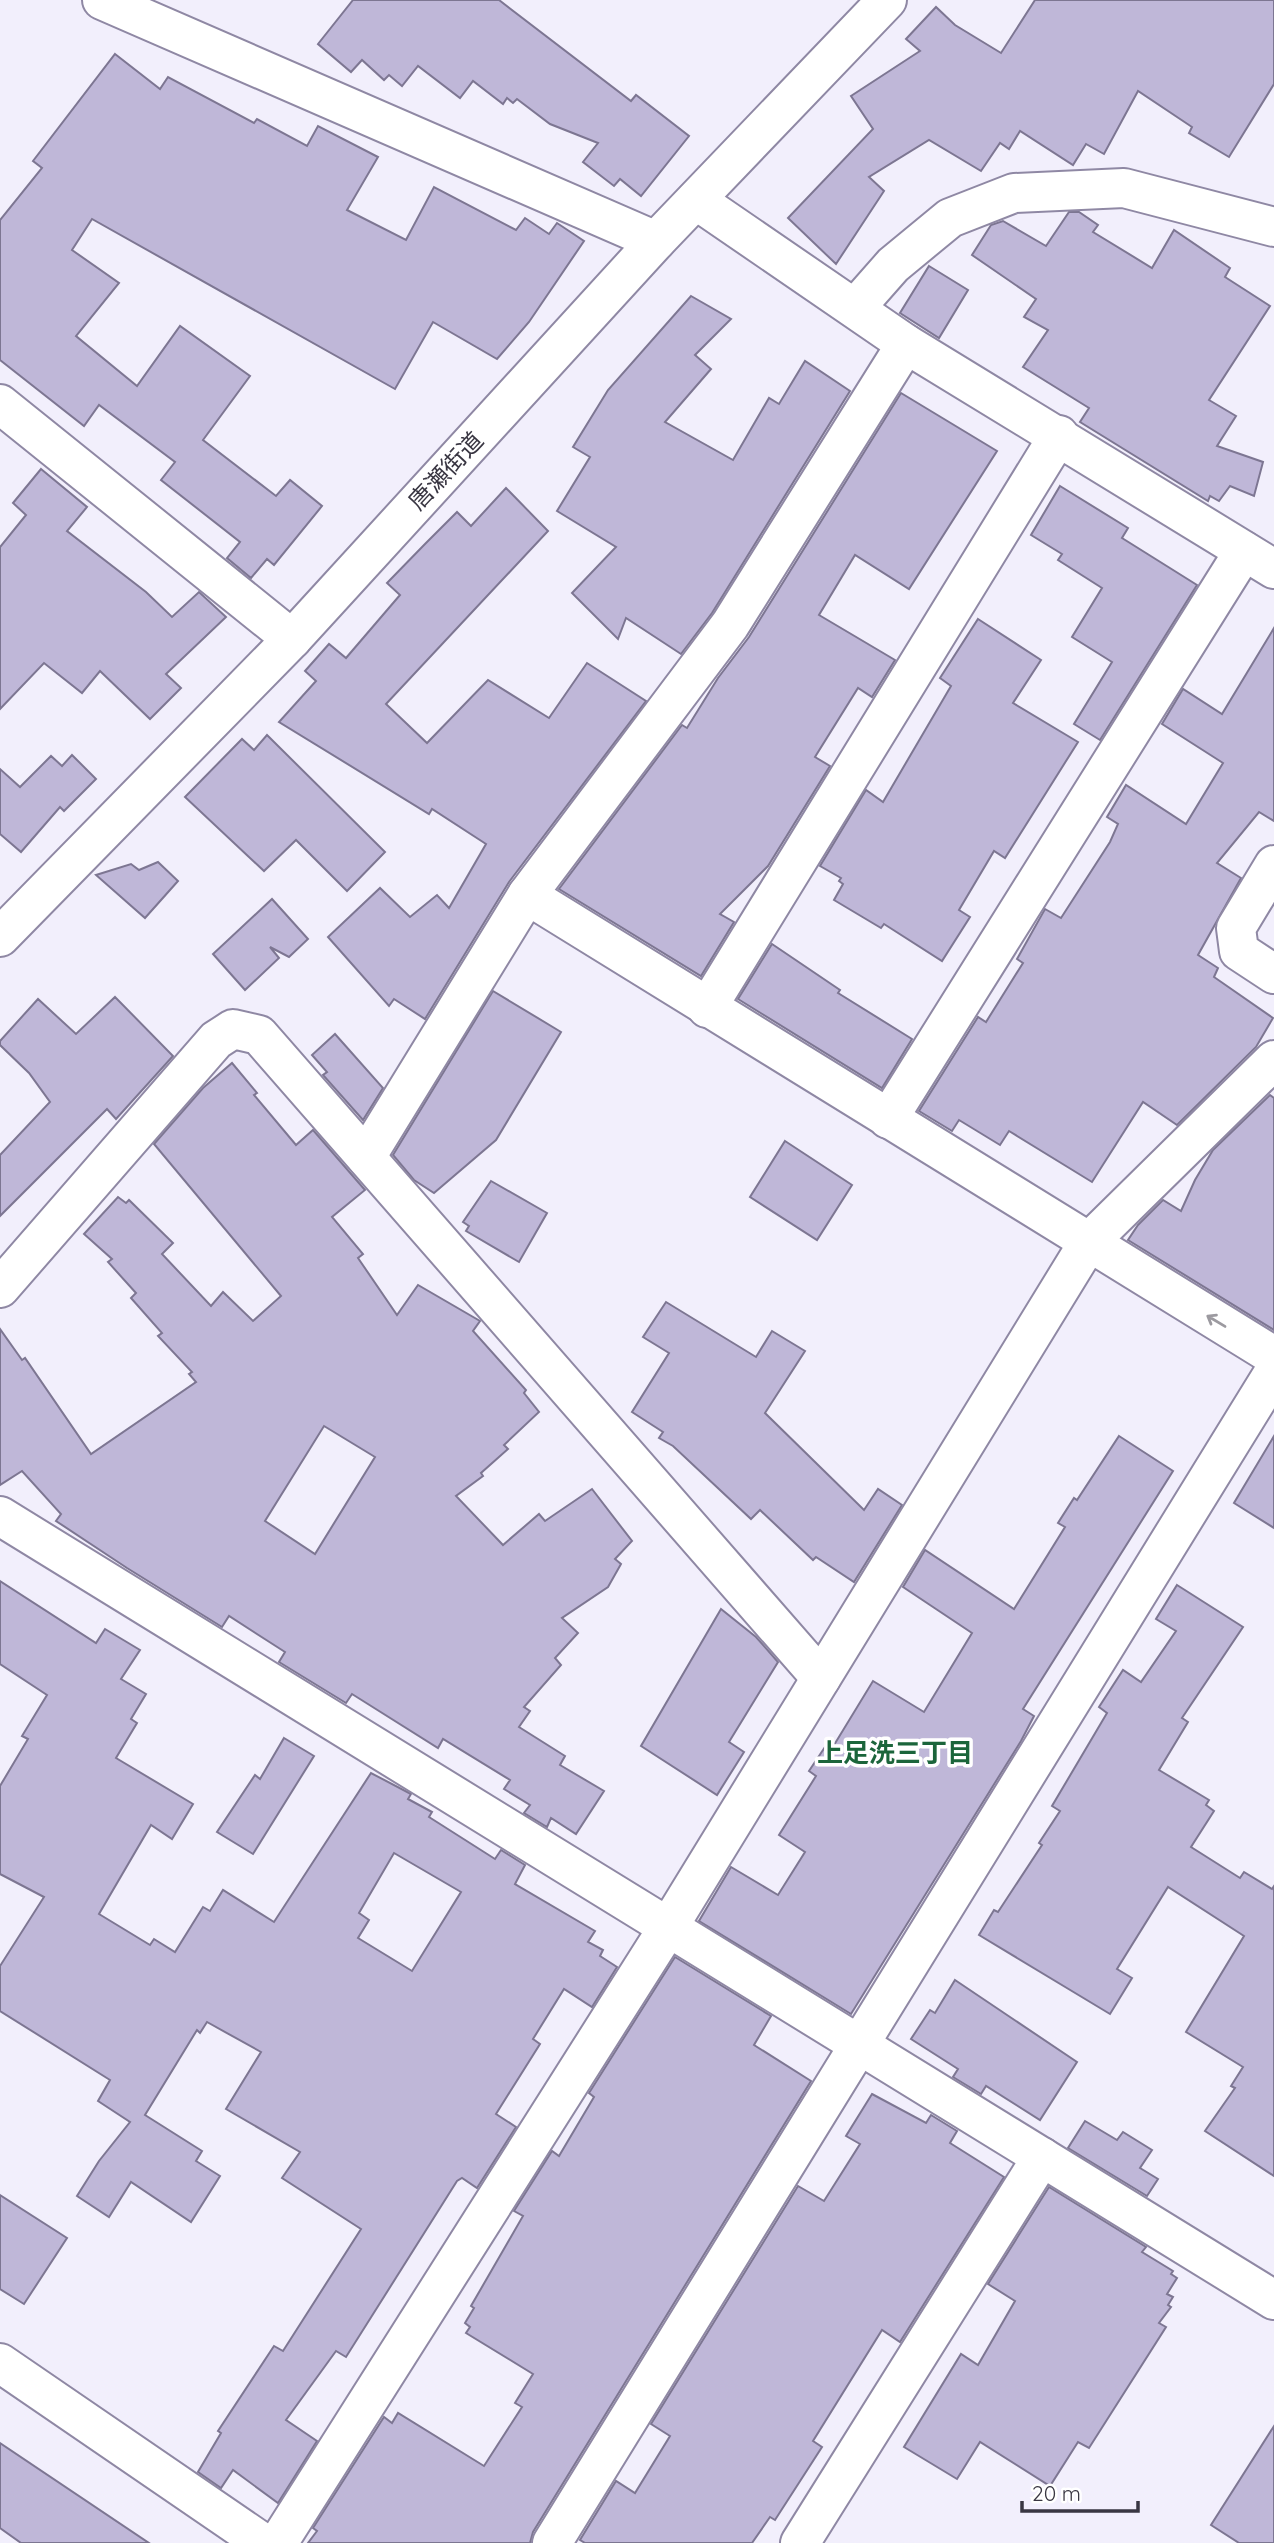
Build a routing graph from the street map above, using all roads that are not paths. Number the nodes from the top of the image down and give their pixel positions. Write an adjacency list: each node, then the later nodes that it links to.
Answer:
1 (102, 0): 5 (street)
2 (887, 0): 3 (street, 唐瀬街道)
3 (696, 200): 5 (street, 唐瀬街道); 6 (street)
4 (1274, 227): 6 (street)
5 (656, 241): 11 (street, 唐瀬街道)
6 (856, 307): 7 (street)
7 (906, 344): 9 (street); 13 (street)
8 (0, 404): 11 (street)
9 (1059, 435): 10 (street); 16 (street)
10 (1259, 560): 18 (street)
11 (292, 639): 14 (street, 唐瀬街道)
12 (1274, 865): 15 (street)
13 (527, 895): 16 (street); 19 (street)
14 (0, 937)
15 (1274, 974)
16 (707, 1008): 18 (street)
17 (1274, 1059): 20 (street)
18 (888, 1119): 20 (street)
19 (366, 1157): 21 (street); 25 (street)
20 (1088, 1243): 22 (street, one-way to 20); 25 (street)
21 (0, 1288)
22 (1274, 1356)
23 (1274, 1372): 27 (street)
24 (0, 1516): 26 (street)
25 (821, 1678): 26 (street)
26 (669, 1926): 27 (street); 32 (street)
27 (858, 2043): 28 (street); 33 (street)
28 (1042, 2157): 29 (street); 34 (street)
29 (1274, 2300)
30 (0, 2363): 31 (street)
31 (263, 2543)
32 (278, 2543)
33 (552, 2543)
34 (800, 2543)

